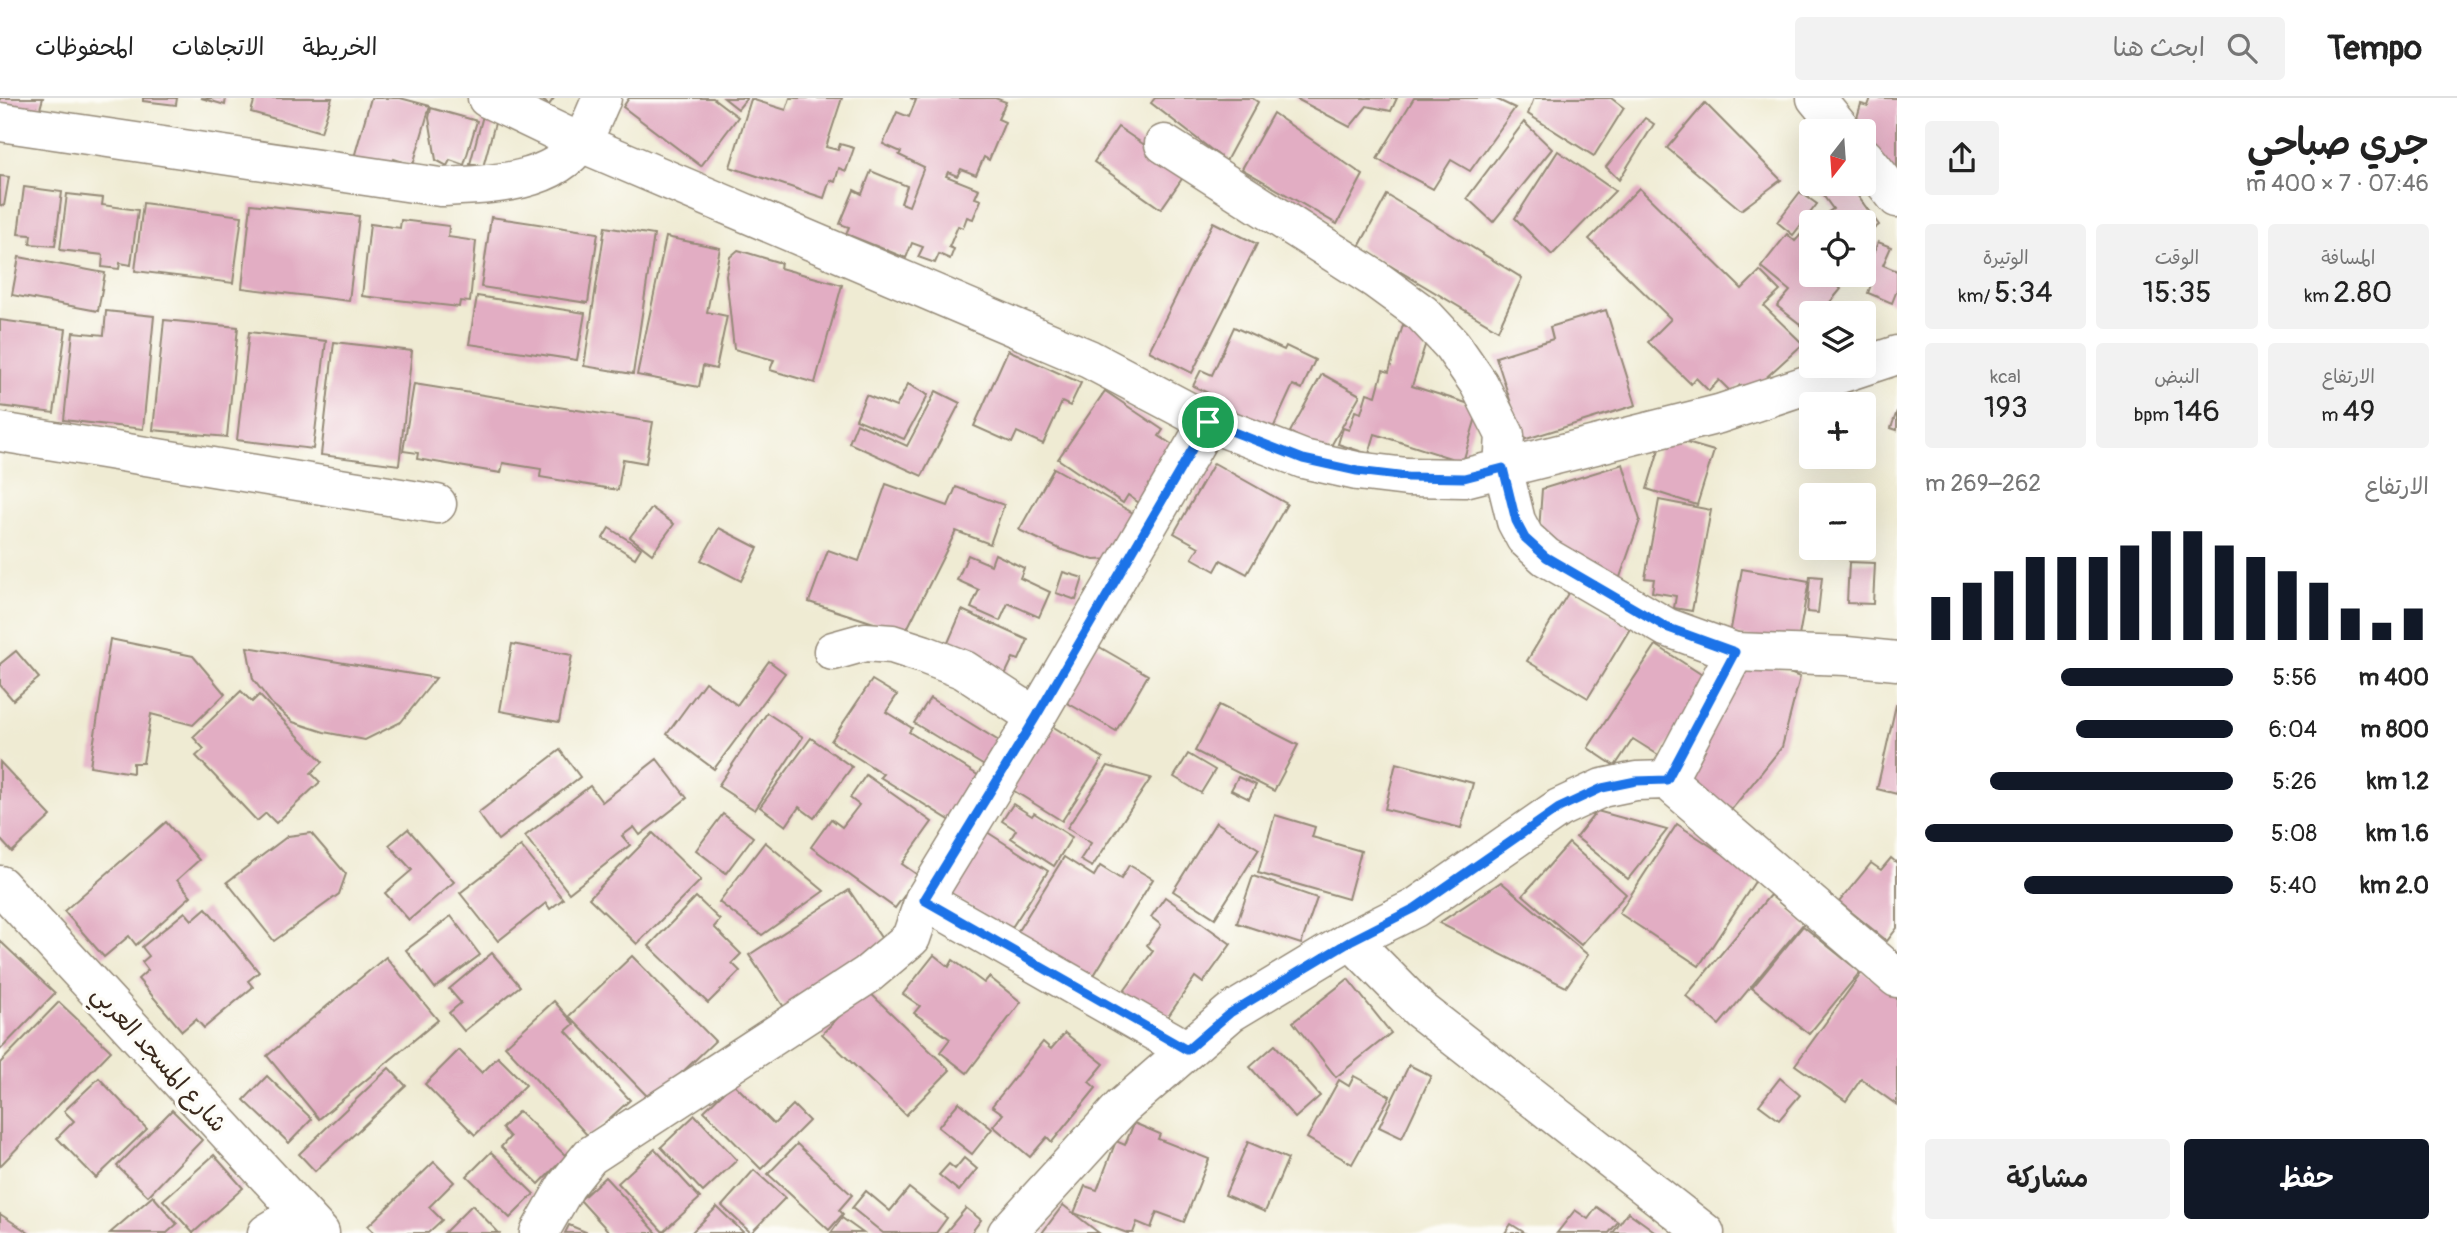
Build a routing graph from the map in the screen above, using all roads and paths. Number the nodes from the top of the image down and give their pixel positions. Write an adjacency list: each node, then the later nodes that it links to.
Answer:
1 (486, 98): 6 (street)
2 (602, 98): 6 (street)
3 (1816, 98): 4 (street)
4 (1833, 119)
5 (0, 122): 6 (street)
6 (581, 143): 11 (street)
7 (1164, 144): 13 (street)
8 (1876, 172): 9 (street)
9 (1897, 198)
10 (1897, 355): 13 (street)
11 (1208, 422): 13 (street); 18 (street)
12 (0, 432): 14 (street)
13 (1503, 468): 16 (street)
14 (437, 504)
15 (833, 651): 18 (street)
16 (1735, 652): 17 (street); 19 (street)
17 (1897, 661)
18 (1036, 717): 21 (street)
19 (1667, 780): 22 (street); 23 (street)
20 (0, 884): 25 (street, شارع المسجد العربي)
21 (924, 900): 24 (street); 27 (street)
22 (1352, 940): 24 (street); 29 (street)
23 (1897, 978)
24 (1187, 1050): 28 (street)
25 (310, 1223): 26 (street)
26 (267, 1233)
27 (539, 1233)
28 (1007, 1233)
29 (1705, 1233)

